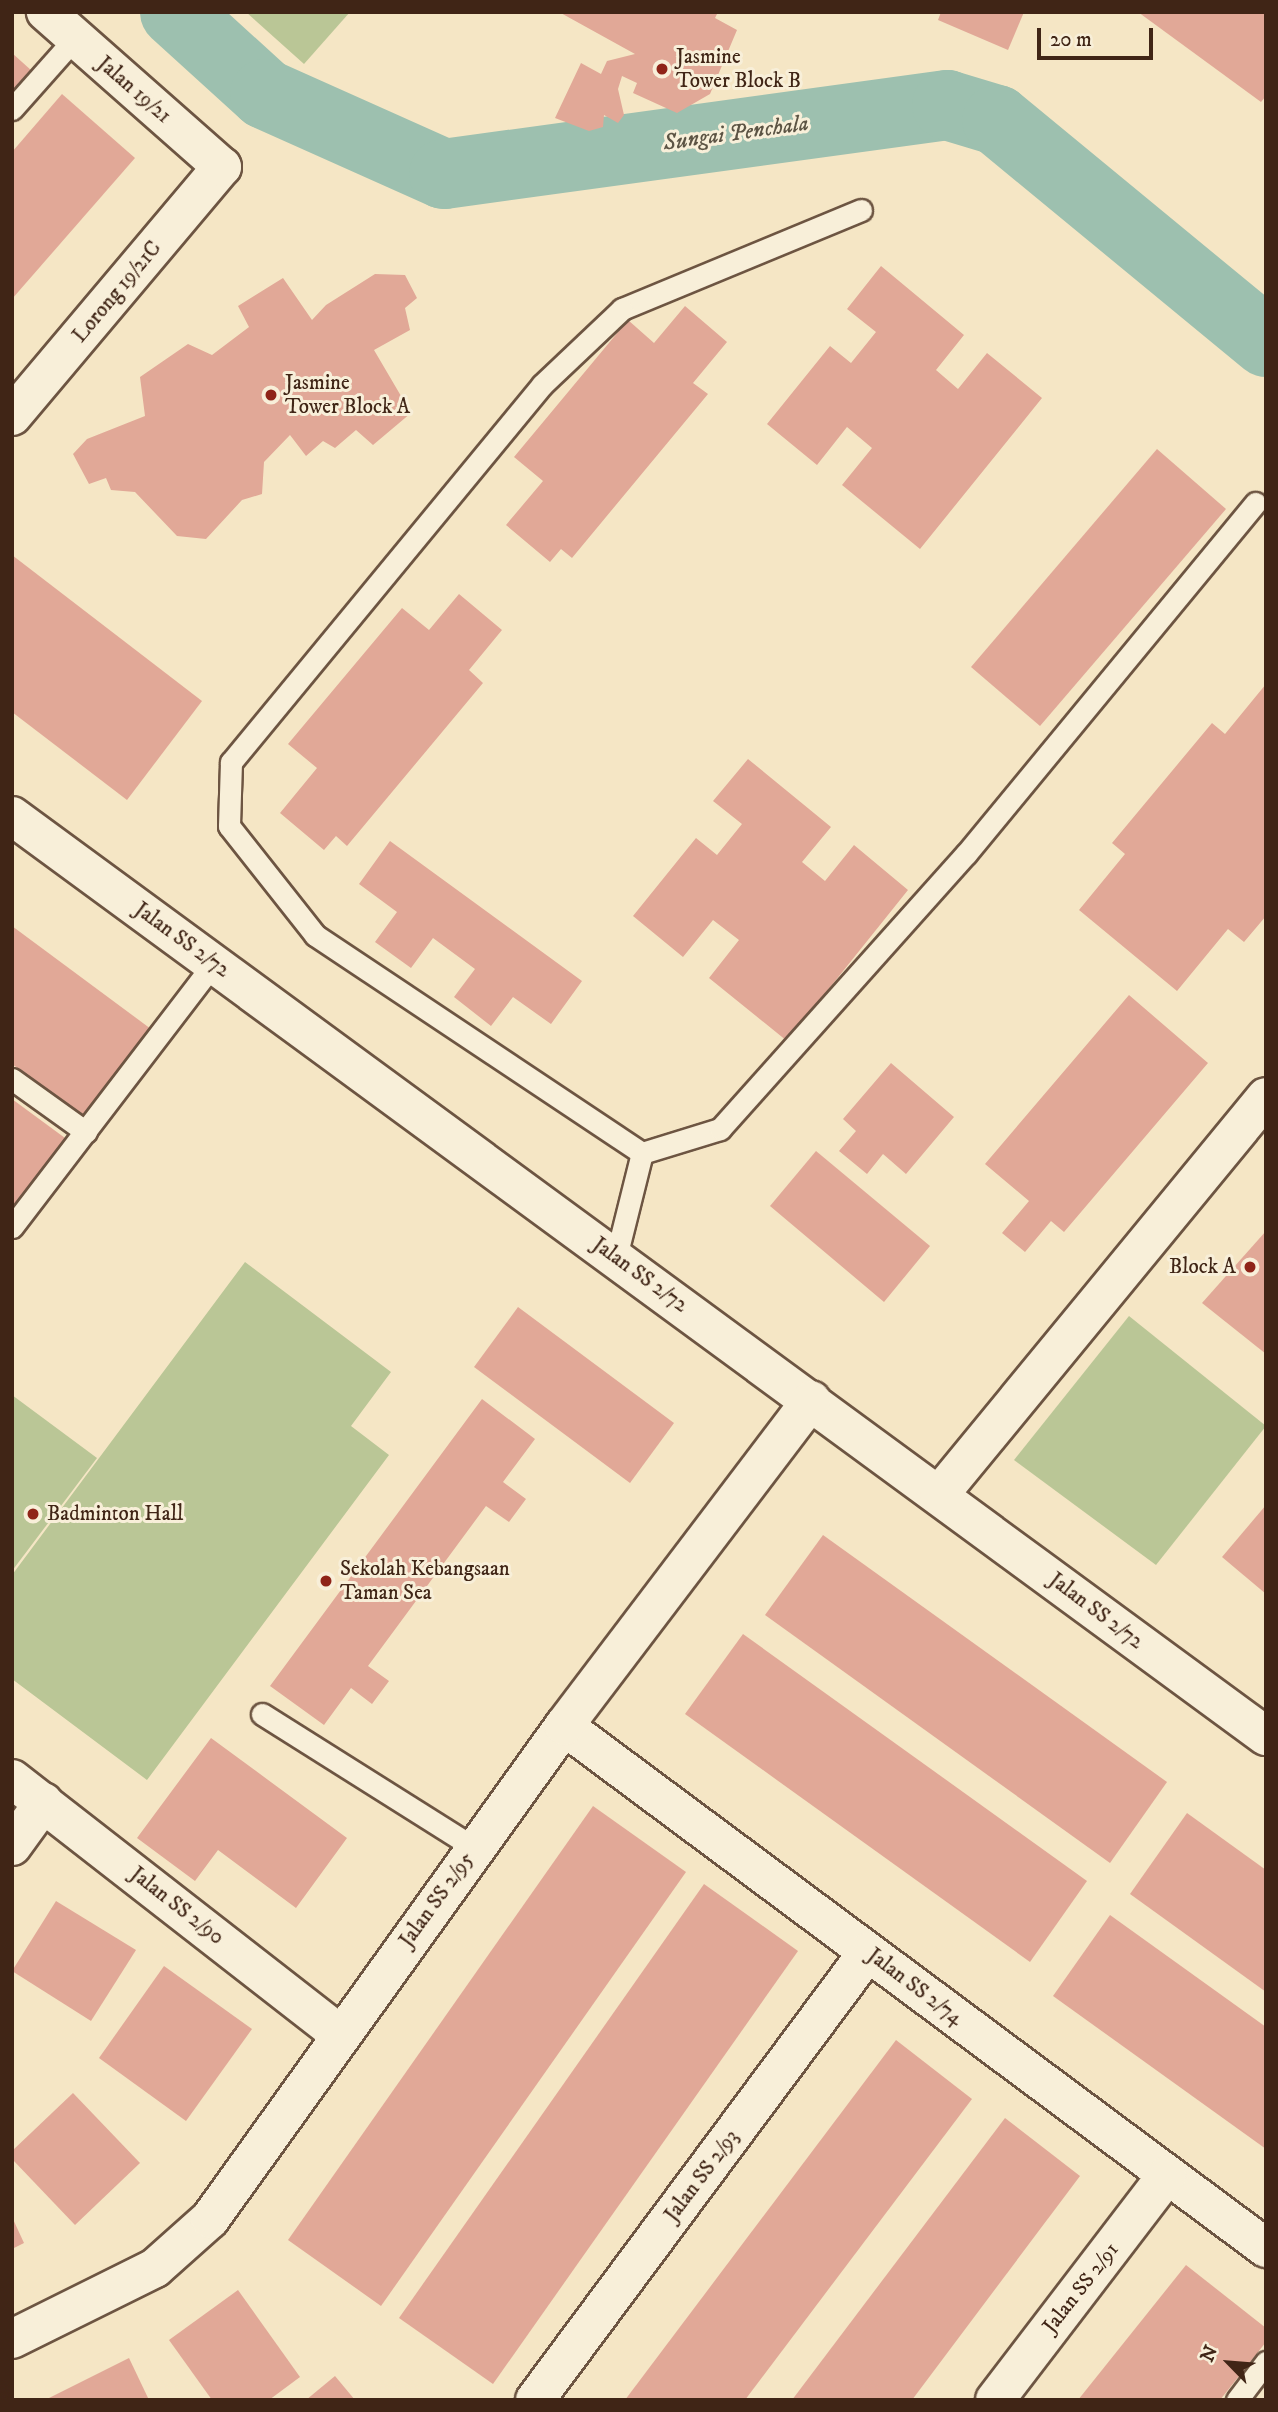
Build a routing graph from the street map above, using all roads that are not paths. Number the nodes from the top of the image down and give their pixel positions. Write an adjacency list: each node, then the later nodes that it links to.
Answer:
1 (46, 12): 2 (street, Jalan 19/21)
2 (75, 38): 3 (lane); 4 (street, Jalan 19/21)
3 (12, 109)
4 (222, 167): 6 (street, Lorong 19/21C)
5 (861, 209): 13 (lane)
6 (12, 416)
7 (1255, 503): 13 (lane)
8 (12, 816): 9 (street, Jalan SS 2/72)
9 (214, 963): 12 (lane); 15 (street, Jalan SS 2/72)
10 (12, 1079): 12 (lane)
11 (1266, 1097): 17 (street)
12 (86, 1132): 14 (lane)
13 (642, 1153): 15 (lane)
14 (12, 1227)
15 (616, 1257): 16 (street, Jalan SS 2/72)
16 (811, 1400): 17 (street, Jalan SS 2/72); 19 (street, Jalan SS 2/95)
17 (939, 1495): 20 (street, Jalan SS 2/72)
18 (262, 1714): 24 (lane)
19 (564, 1726): 24 (street, Jalan SS 2/95); 25 (street, Jalan SS 2/74)
20 (1266, 1736)
21 (12, 1779): 22 (street, Jalan SS 2/90)
22 (44, 1802): 23 (street); 26 (street, Jalan SS 2/90)
23 (12, 1846)
24 (475, 1848): 26 (street, Jalan SS 2/95)
25 (868, 1952): 27 (street, Jalan SS 2/74); 31 (street, Jalan SS 2/93)
26 (340, 2034): 29 (street, Jalan SS 2/95)
27 (1167, 2175): 28 (street, Jalan SS 2/74); 32 (street, Jalan SS 2/91)
28 (1266, 2248)
29 (12, 2339)
30 (1266, 2362): 33 (lane)
31 (535, 2400)
32 (995, 2400)
33 (1237, 2400)

